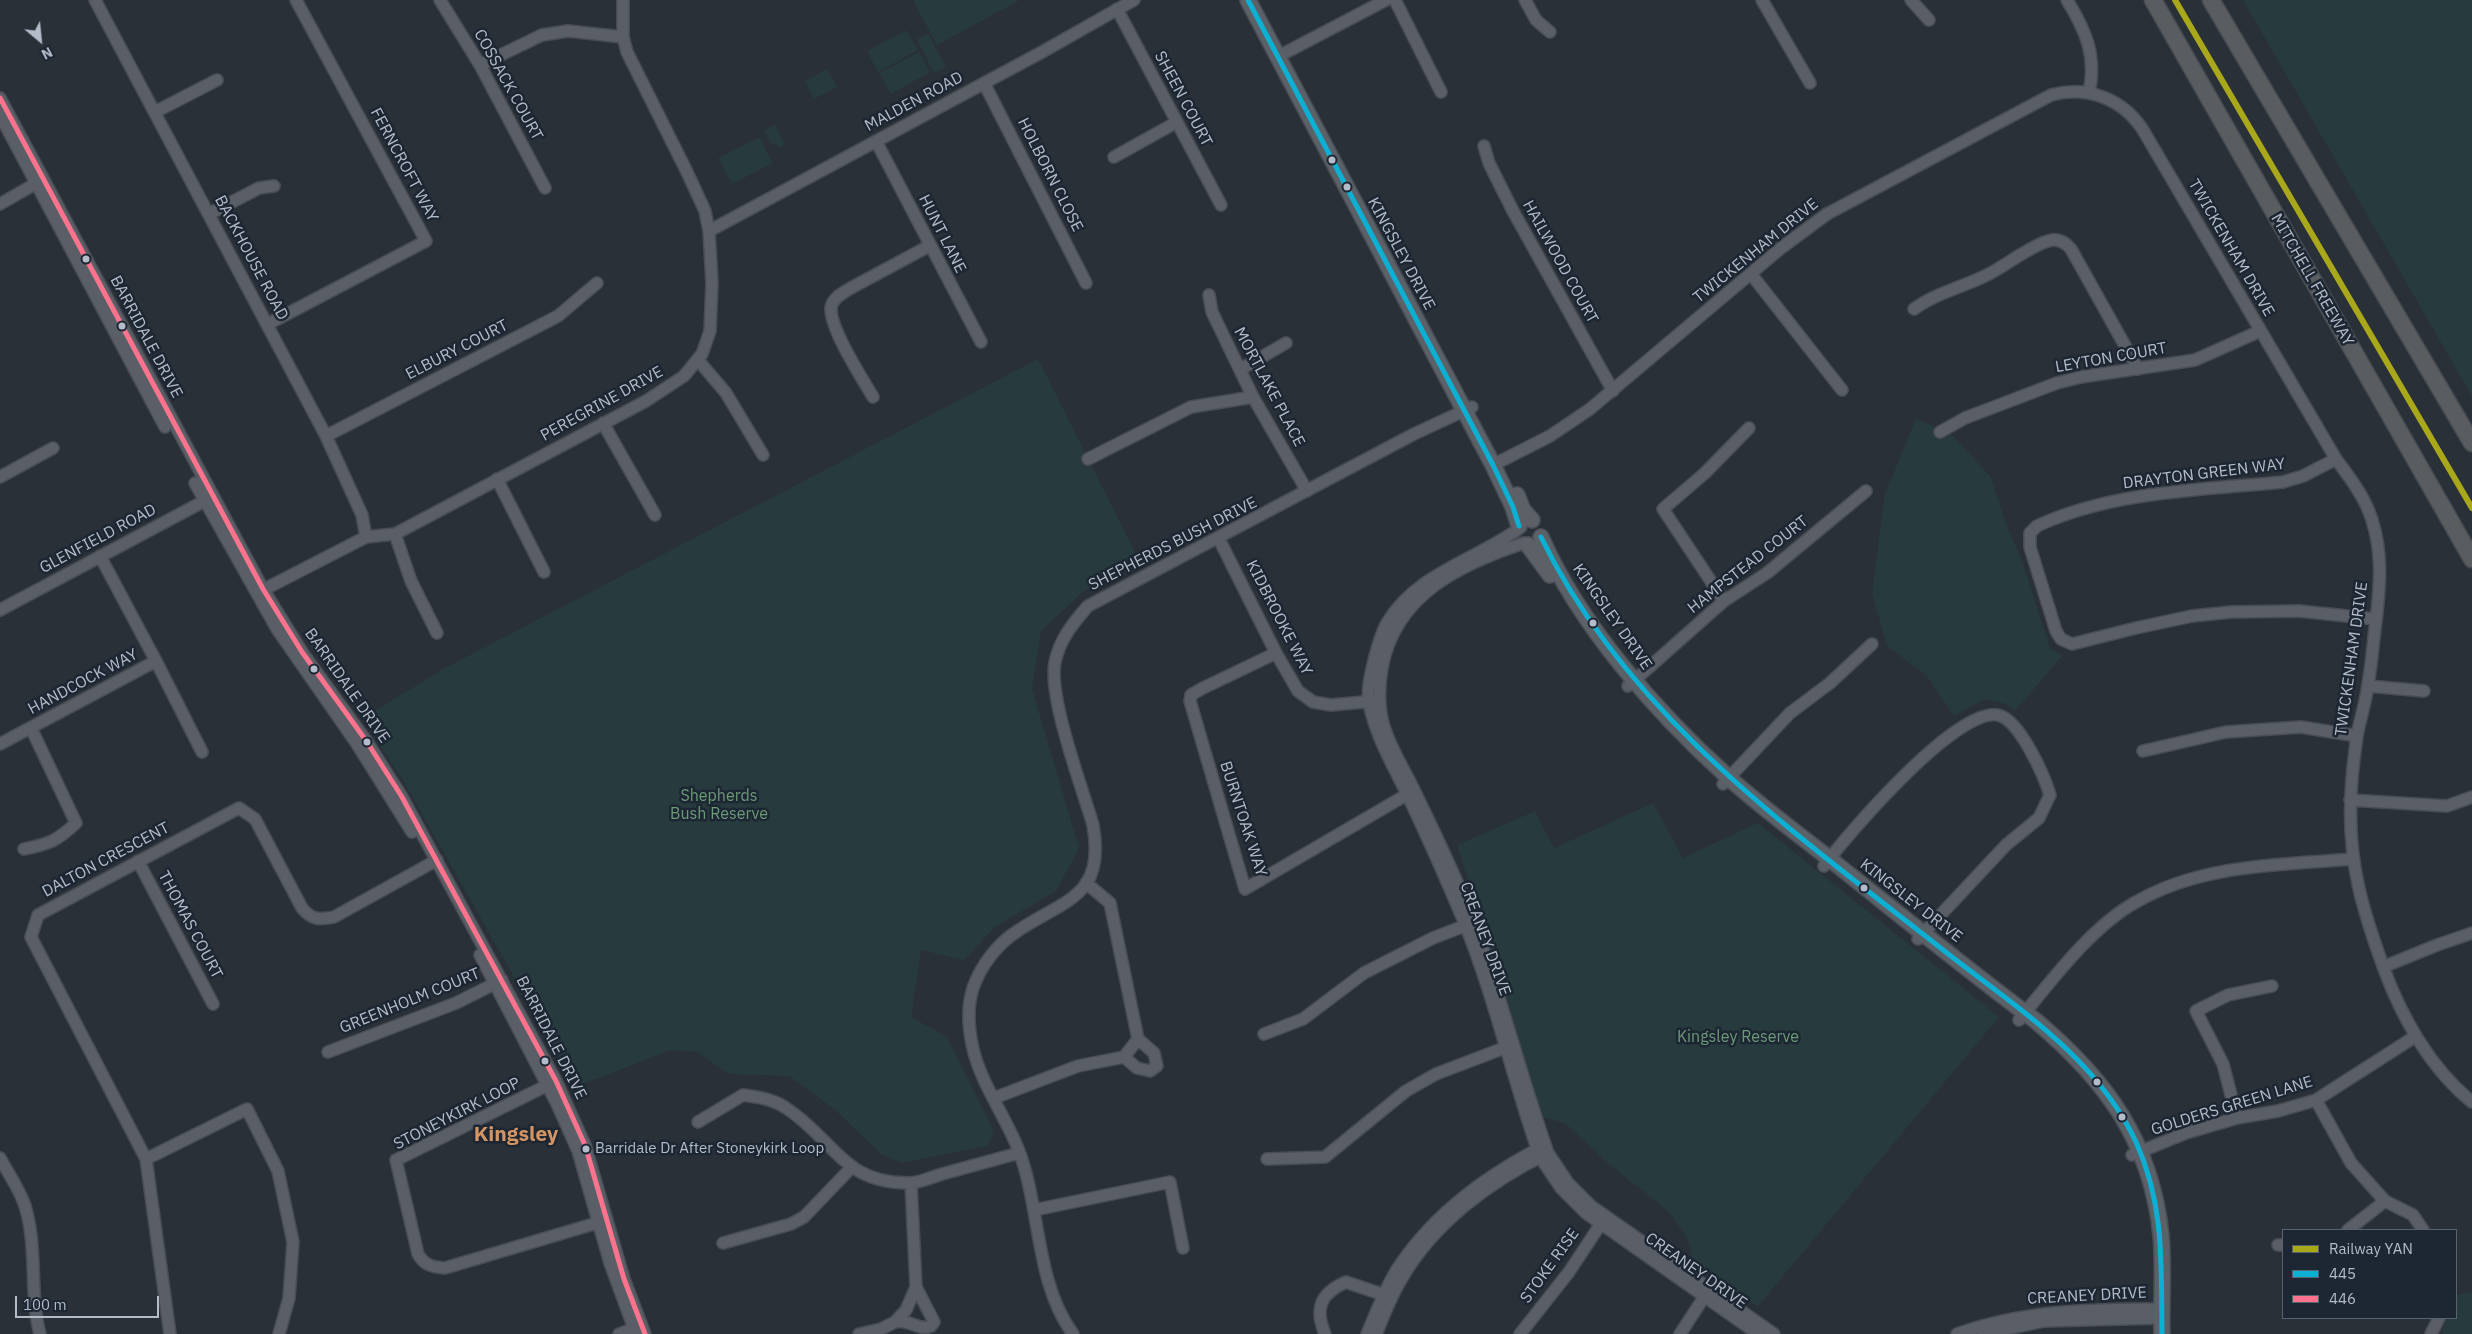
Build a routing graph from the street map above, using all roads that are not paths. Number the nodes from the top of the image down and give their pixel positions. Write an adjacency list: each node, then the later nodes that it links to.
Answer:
1 (296, 0): 47 (street, FERNCROFT WAY)
2 (440, 0): 21 (street, COSSACK COURT)
3 (623, 0): 19 (street, PEREGRINE DRIVE)
4 (1134, 0): 16 (street, MALDEN ROAD)
5 (1248, 0): 20 (main road, KINGSLEY DRIVE)
6 (1258, 0): 20 (main road, KINGSLEY DRIVE)
7 (1386, 0): 20 (street)
8 (1395, 0): 25 (street)
9 (1525, 0): 18 (street)
10 (1762, 0): 24 (street)
11 (1910, 0): 17 (street)
12 (2067, 0): 26 (street)
13 (2152, 0): 80 (highway, MITCHELL FREEWAY)
14 (2210, 0): 63 (highway)
15 (98, 1): 28 (street, BACKHOUSE ROAD)
16 (1117, 9): 23 (street, MALDEN ROAD); 30 (street, SHEEN COURT)
17 (1929, 20)
18 (1550, 32)
19 (623, 37): 21 (street); 40 (street, PEREGRINE DRIVE)
20 (1281, 55): 58 (main road, KINGSLEY DRIVE)
21 (480, 66): 36 (street, COSSACK COURT)
22 (217, 80): 28 (street)
23 (984, 83): 31 (street, MALDEN ROAD); 44 (street, HOLBORN CLOSE)
24 (1810, 83)
25 (1441, 92)
26 (2089, 92): 42 (street, TWICKENHAM DRIVE); 48 (street, TWICKENHAM DRIVE)
27 (0, 98): 34 (street, BARRIDALE DRIVE)
28 (155, 112): 39 (street, BACKHOUSE ROAD)
29 (0, 115): 34 (street, BARRIDALE DRIVE)
30 (1177, 122): 33 (street); 38 (street, SHEEN COURT)
31 (876, 141): 40 (street, MALDEN ROAD); 41 (street, HUNT LANE)
32 (1484, 146): 55 (street, HAILWOOD COURT)
33 (1114, 157)
34 (40, 181): 37 (street); 73 (street, BARRIDALE DRIVE)
35 (274, 186): 39 (street)
36 (545, 188)
37 (0, 204)
38 (1221, 205)
39 (209, 214): 47 (street, BACKHOUSE ROAD)
40 (709, 231): 51 (street, PEREGRINE DRIVE)
41 (930, 246): 49 (street, HUNT LANE); 57 (street)
42 (1751, 274): 54 (street); 55 (street, TWICKENHAM DRIVE)
43 (598, 283): 62 (street, ELBURY COURT)
44 (1086, 283)
45 (1209, 295): 52 (street, MORTLAKE PLACE)
46 (1914, 309): 53 (street)
47 (268, 324): 62 (street, BACKHOUSE ROAD)
48 (2260, 331): 53 (street, LEYTON COURT); 67 (street, TWICKENHAM DRIVE)
49 (981, 342)
50 (1286, 342): 52 (street)
51 (698, 360): 59 (street, PEREGRINE DRIVE); 65 (street)
52 (1241, 369): 56 (street, MORTLAKE PLACE)
53 (2138, 369): 61 (street, LEYTON COURT)
54 (1842, 390)
55 (1613, 391): 68 (street, TWICKENHAM DRIVE)
56 (1253, 396): 66 (street); 72 (street, MORTLAKE PLACE)
57 (873, 397)
58 (1467, 405): 68 (main road, KINGSLEY DRIVE); 72 (street, SHEPHERDS BUSH DRIVE)
59 (603, 423): 70 (street, PEREGRINE DRIVE); 74 (street)
60 (1749, 428): 83 (street)
61 (1940, 432)
62 (326, 436): 77 (street, BACKHOUSE ROAD)
63 (2472, 443)
64 (53, 448): 69 (street)
65 (763, 455)
66 (1088, 458)
67 (2336, 459): 85 (street, TWICKENHAM DRIVE); 85 (street, DRAYTON GREEN WAY)
68 (1497, 463): 76 (main road, KINGSLEY DRIVE)
69 (0, 477)
70 (497, 479): 75 (street, PEREGRINE DRIVE); 81 (street)
71 (1866, 491): 83 (street, HAMPSTEAD COURT)
72 (1307, 492): 78 (street, SHEPHERDS BUSH DRIVE)
73 (208, 499): 79 (street, GLENFIELD ROAD); 82 (street, BARRIDALE DRIVE)
74 (655, 515)
75 (395, 534): 77 (street, PEREGRINE DRIVE); 86 (street)
76 (1527, 534): 90 (main road, KINGSLEY DRIVE); 93 (street, CREANEY DRIVE)
77 (366, 537): 82 (street, PEREGRINE DRIVE)
78 (1219, 539): 88 (street, KIDBROOKE WAY); 108 (street, SHEPHERDS BUSH DRIVE)
79 (100, 556): 84 (street, GLENFIELD ROAD); 89 (street, HANDCOCK WAY)
80 (2472, 559)
81 (544, 572)
82 (259, 591): 106 (street, BARRIDALE DRIVE)
83 (1724, 601): 90 (street, HAMPSTEAD COURT)
84 (0, 610)
85 (2376, 619): 91 (street, TWICKENHAM DRIVE)
86 (437, 633)
87 (1872, 644): 99 (street)
88 (1276, 653): 93 (street, KIDBROOKE WAY); 100 (street, BURNTOAK WAY)
89 (156, 661): 94 (street, HANDCOCK WAY); 98 (street)
90 (1632, 684): 99 (main road, KINGSLEY DRIVE)
91 (2368, 686): 92 (street); 95 (street, TWICKENHAM DRIVE)
92 (2424, 691)
93 (1373, 701): 100 (street, CREANEY DRIVE)
94 (31, 728): 96 (street, HANDCOCK WAY); 103 (street)
95 (2357, 736): 97 (street); 102 (street, TWICKENHAM DRIVE)
96 (0, 744)
97 (2143, 751)
98 (202, 752)
99 (1726, 781): 107 (main road, KINGSLEY DRIVE)
100 (1411, 793): 109 (street, CREANEY DRIVE)
101 (2472, 797): 102 (street)
102 (2350, 800): 104 (street, TWICKENHAM DRIVE)
103 (24, 849)
104 (2353, 859): 112 (street, TWICKENHAM DRIVE); 116 (street)
105 (138, 861): 106 (street, DALTON CRESCENT); 115 (street, THOMAS COURT); 133 (street, DALTON CRESCENT)
106 (434, 862): 113 (street, BARRIDALE DRIVE)
107 (1827, 863): 111 (main road, KINGSLEY DRIVE); 111 (street)
108 (1086, 883): 119 (street); 124 (street, SHEPHERDS BUSH DRIVE)
109 (1469, 924): 117 (street); 120 (street, CREANEY DRIVE)
110 (2472, 933): 112 (street)
111 (1920, 936): 116 (main road, KINGSLEY DRIVE)
112 (2384, 967): 118 (street, TWICKENHAM DRIVE)
113 (499, 981): 121 (street, GREENHOLM COURT); 123 (street, BARRIDALE DRIVE)
114 (2272, 986): 127 (street)
115 (213, 1004)
116 (2022, 1016): 131 (main road, KINGSLEY DRIVE)
117 (1264, 1034)
118 (2416, 1036): 125 (street, GOLDERS GREEN LANE); 126 (street, TWICKENHAM DRIVE)
119 (1138, 1039): 122 (street); 122 (street)
120 (1509, 1046): 129 (street, CREANEY DRIVE); 134 (street)
121 (328, 1052)
122 (1124, 1057): 124 (street)
123 (552, 1083): 140 (street, BARRIDALE DRIVE); 140 (street, STONEYKIRK LOOP)
124 (994, 1098): 130 (street, SHEPHERDS BUSH DRIVE)
125 (2316, 1100): 127 (street, GOLDERS GREEN LANE); 137 (street)
126 (2472, 1102)
127 (2237, 1118): 131 (street, GOLDERS GREEN LANE)
128 (698, 1122): 135 (street)
129 (1543, 1151): 139 (street, CREANEY DRIVE); 147 (street)
130 (1019, 1152): 136 (street); 138 (street, SHEPHERDS BUSH DRIVE)
131 (2136, 1153): 148 (main road, KINGSLEY DRIVE)
132 (0, 1158): 152 (street)
133 (146, 1159): 153 (street, DALTON CRESCENT); 154 (street)
134 (1266, 1159)
135 (851, 1168): 136 (street); 143 (street)
136 (911, 1183): 145 (street)
137 (2385, 1201): 141 (street); 142 (street)
138 (1034, 1210): 144 (street); 157 (street, SHEPHERDS BUSH DRIVE)
139 (1603, 1220): 146 (street, CREANEY DRIVE); 161 (street, STOKE RISE)
140 (604, 1221): 151 (street, BARRIDALE DRIVE)
141 (2349, 1229)
142 (2422, 1229)
143 (723, 1243)
144 (1183, 1248)
145 (916, 1287): 150 (street); 150 (street)
146 (1707, 1293): 162 (street); 163 (street, CREANEY DRIVE); 164 (street, CREANEY DRIVE)
147 (1388, 1296): 158 (street); 159 (street); 160 (street)
148 (2157, 1313): 165 (street, CREANEY DRIVE); 166 (street, CREANEY DRIVE); 167 (main road, KINGSLEY DRIVE); 168 (main road, KINGSLEY DRIVE)
149 (2438, 1319): 169 (street)
150 (895, 1322): 156 (street)
151 (639, 1331): 155 (street)
152 (40, 1334)
153 (170, 1334)
154 (279, 1334)
155 (619, 1334)
156 (860, 1334)
157 (1073, 1334)
158 (1325, 1334)
159 (1366, 1334)
160 (1376, 1334)
161 (1520, 1334)
162 (1680, 1334)
163 (1758, 1334)
164 (1774, 1334)
165 (1957, 1334)
166 (1983, 1334)
167 (2153, 1334)
168 (2162, 1334)
169 (2431, 1334)

